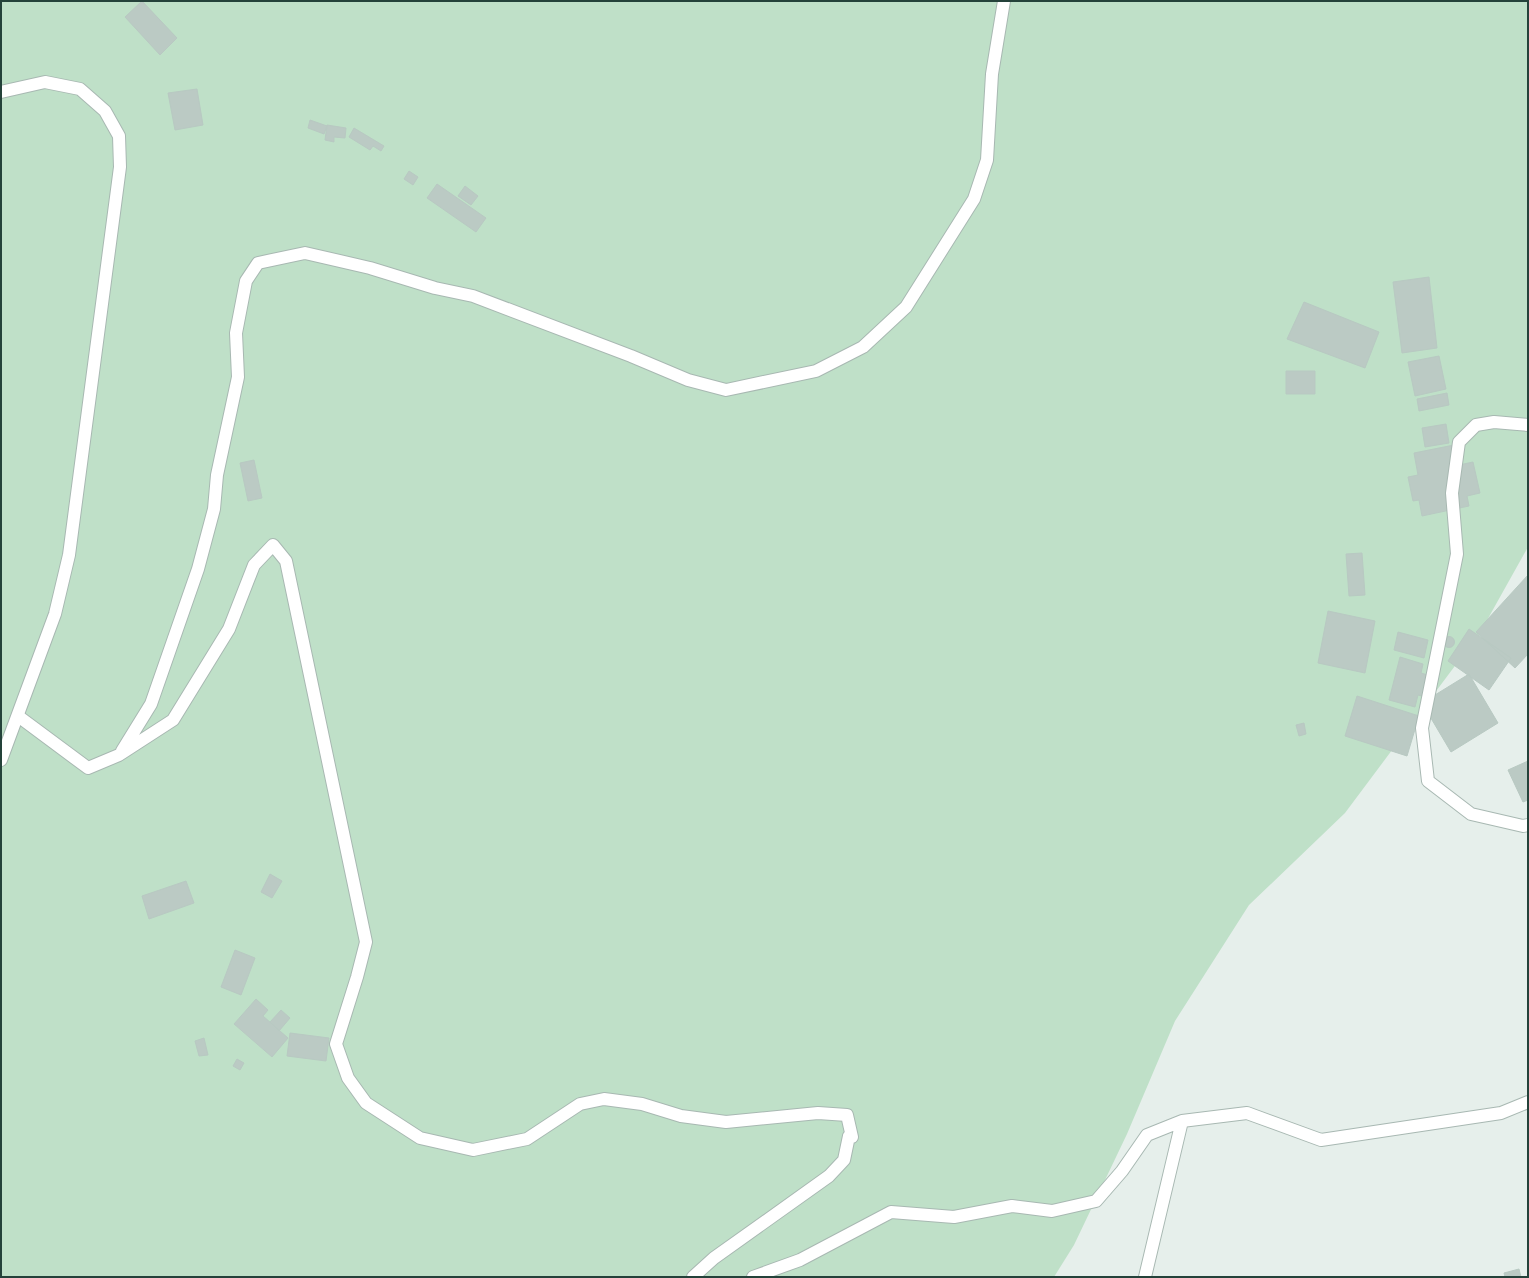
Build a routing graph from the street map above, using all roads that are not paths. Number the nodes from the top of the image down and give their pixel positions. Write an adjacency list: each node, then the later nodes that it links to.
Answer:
1 (1004, 1): 5 (street)
2 (1, 92): 4 (street)
3 (1528, 425): 7 (street)
4 (18, 716): 5 (street); 6 (street)
5 (119, 755): 10 (street)
6 (1, 760)
7 (1528, 825)
8 (1528, 1102): 9 (street)
9 (1182, 1121): 11 (street); 12 (street)
10 (693, 1277)
11 (753, 1277)
12 (1144, 1277)

